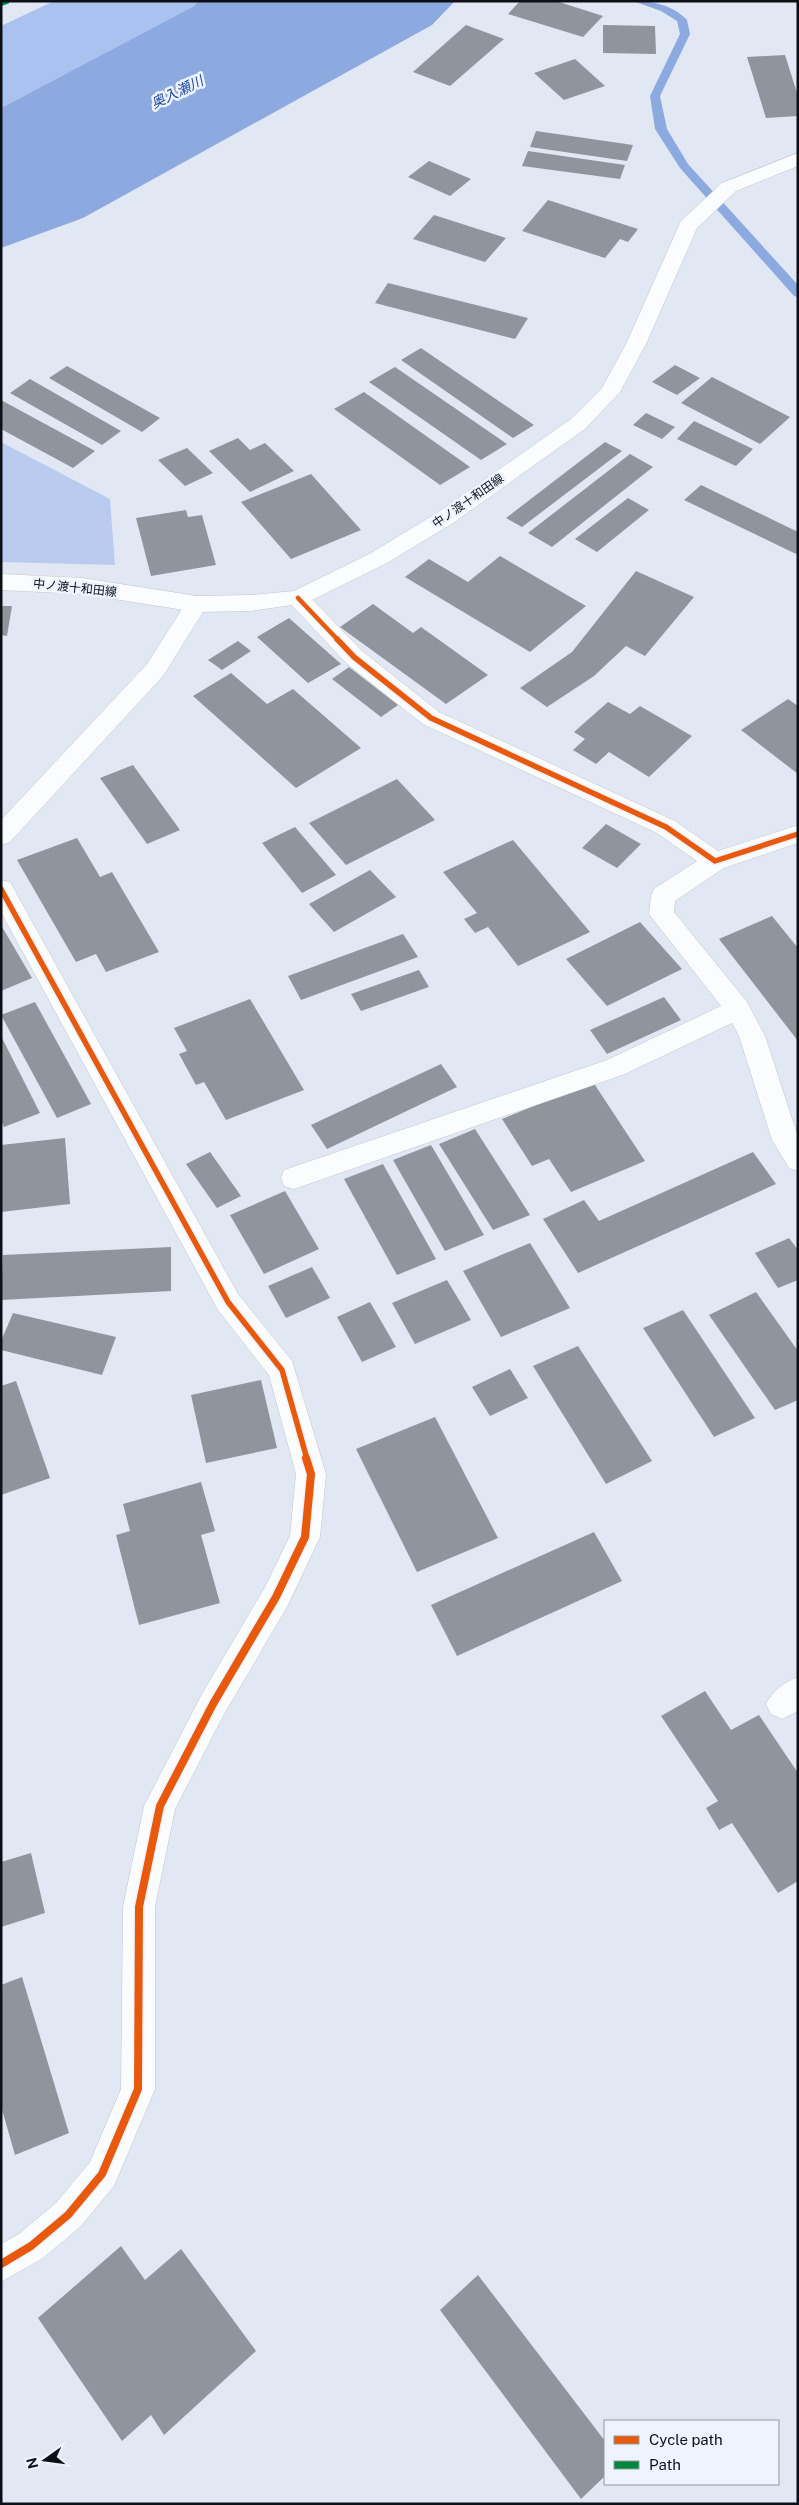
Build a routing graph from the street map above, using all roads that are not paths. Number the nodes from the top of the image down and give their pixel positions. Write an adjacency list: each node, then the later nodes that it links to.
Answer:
1 (798, 159): 3 (street, 中ノ渡十和田線)
2 (1, 582): 4 (street, 中ノ渡十和田線)
3 (298, 598): 4 (street, 中ノ渡十和田線); 7 (street)
4 (197, 604): 6 (street)
5 (798, 834): 7 (street)
6 (1, 836)
7 (715, 861): 9 (street)
8 (1, 889): 12 (street)
9 (738, 1009): 10 (street); 11 (street)
10 (798, 1160)
11 (294, 1178)
12 (1, 2264)

